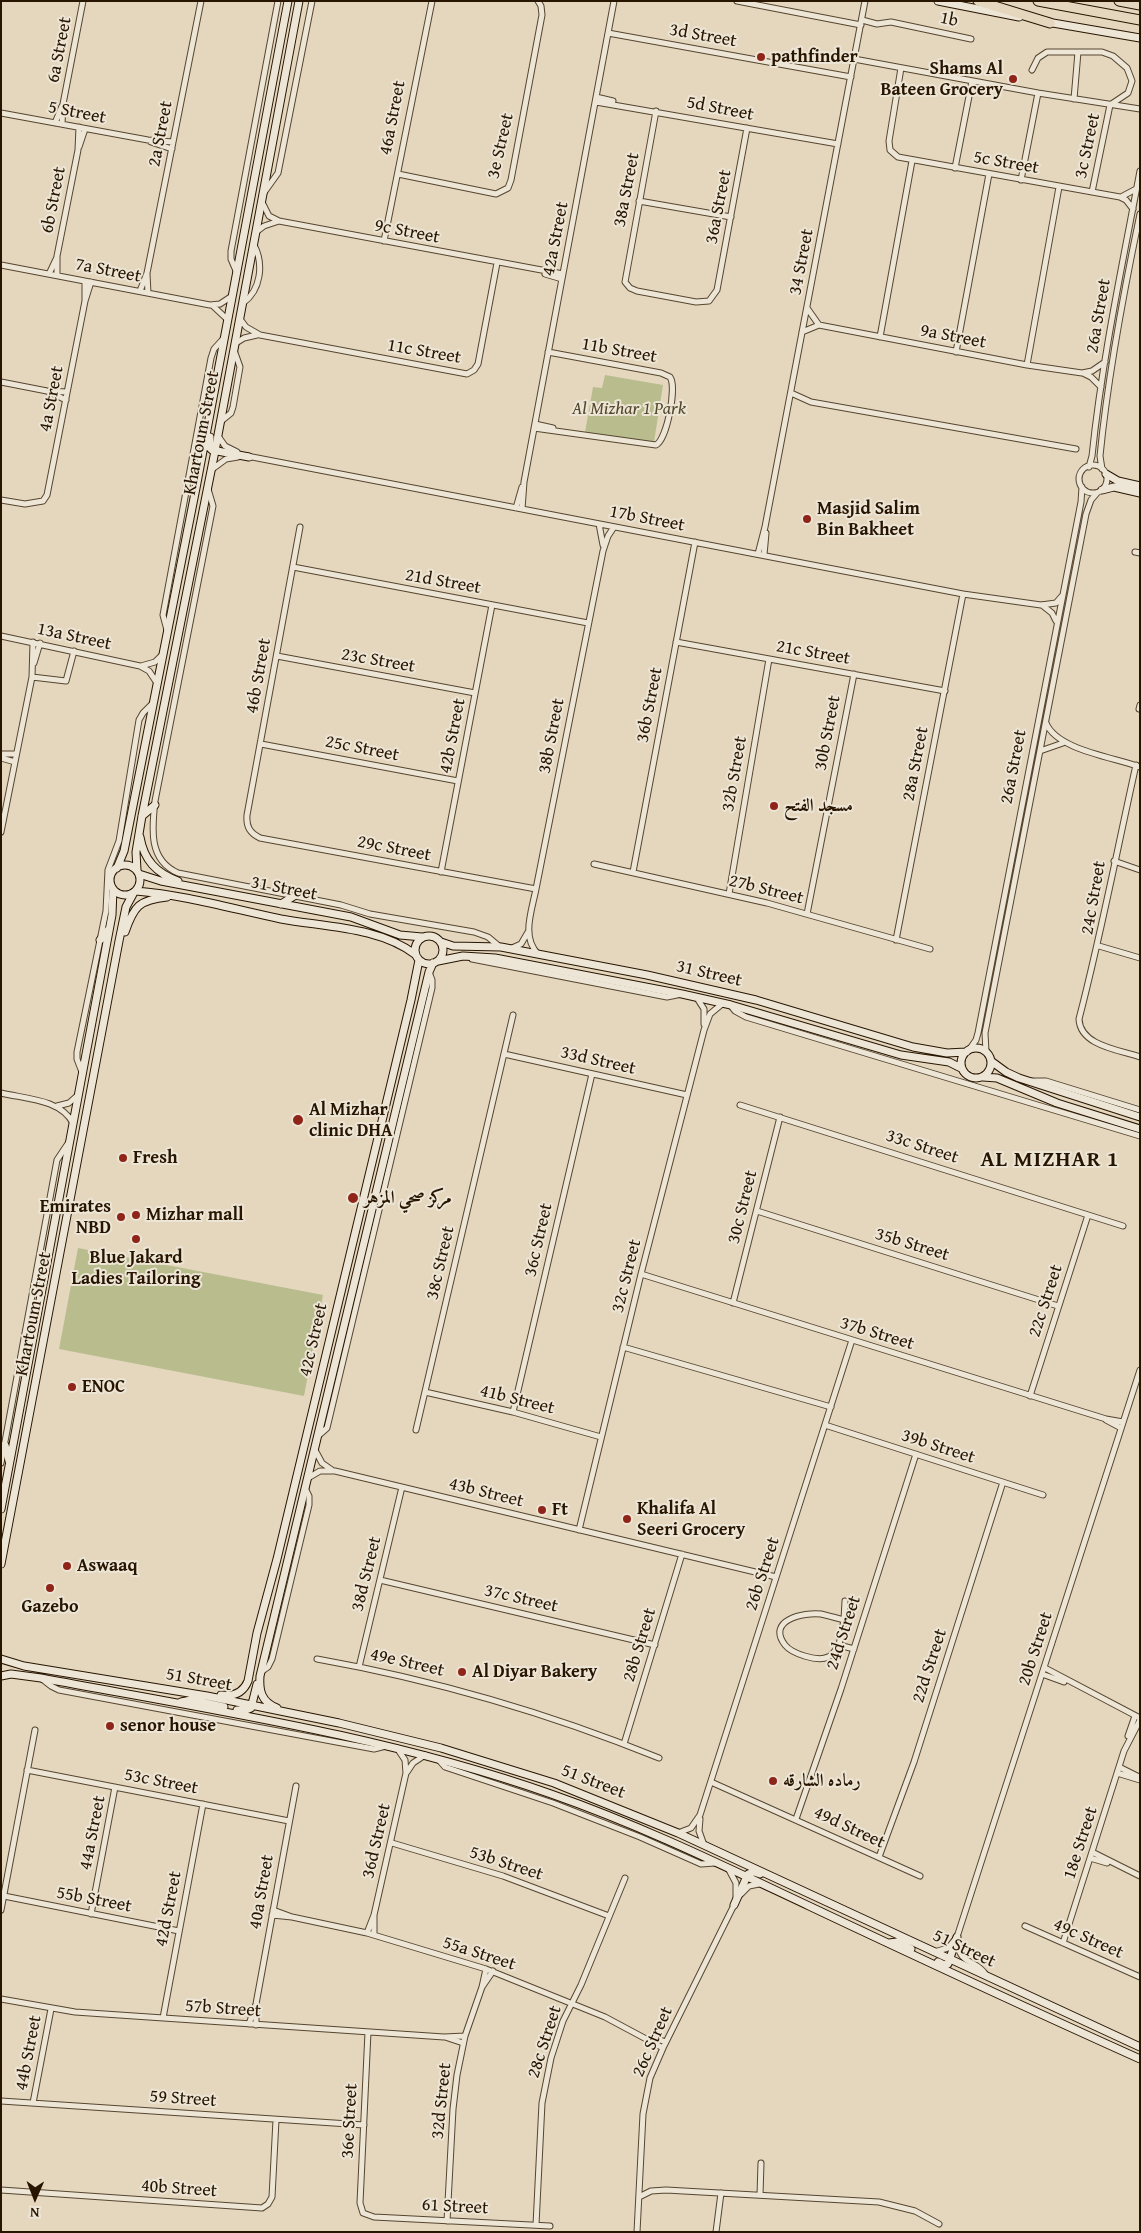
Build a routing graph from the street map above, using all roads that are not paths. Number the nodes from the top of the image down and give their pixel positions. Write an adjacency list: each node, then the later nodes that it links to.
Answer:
1 (83, 1): 32 (street, 6a Street)
2 (202, 1): 44 (street, 2a Street)
3 (278, 1): 69 (street)
4 (288, 1): 36 (street, Khartoum Street)
5 (299, 1): 42 (street, Khartoum Street)
6 (312, 1): 57 (street)
7 (432, 1): 50 (street, 46a Street)
8 (538, 1): 50 (street, 3e Street)
9 (614, 1): 20 (street, 42a Street)
10 (737, 1): 18 (street, 1b)
11 (865, 1): 18 (street, 34 Street)
12 (938, 1): 19 (street)
13 (978, 1): 19 (highway)
14 (1038, 1): 17 (highway)
15 (1119, 1): 16 (highway)
16 (1140, 5)
17 (1140, 20)
18 (861, 22): 22 (street, 1b); 24 (street, 34 Street)
19 (1050, 23): 21 (street)
20 (608, 33): 27 (street, 3d Street); 31 (street, 42a Street)
21 (1140, 38)
22 (971, 39)
23 (1078, 52): 26 (street, 3c Street); 30 (street); 33 (street, 3c Street)
24 (854, 59): 25 (street, 3c Street); 27 (street, 34 Street)
25 (901, 68): 28 (street, 3c Street); 47 (street, 5c Street)
26 (1032, 70)
27 (851, 77): 45 (street, 34 Street)
28 (972, 81): 29 (street, 3c Street); 48 (street)
29 (1038, 93): 30 (street, 3c Street); 52 (street)
30 (1074, 99): 33 (street, 3c Street)
31 (596, 100): 35 (street, 5d Street); 72 (street, 42a Street)
32 (63, 104): 38 (street, 6a Street); 39 (street, 6a Street)
33 (1110, 105): 34 (street, 3c Street); 55 (street, 3c Street)
34 (1139, 109)
35 (656, 111): 41 (street, 5d Street); 58 (street, 38a Street)
36 (267, 112): 42 (street); 69 (street, Khartoum Street)
37 (1, 113): 38 (street, 5 Street)
38 (55, 123): 39 (street, 5 Street)
39 (62, 124): 40 (street, 5 Street)
40 (82, 128): 43 (street, 5 Street); 65 (street, 6b Street)
41 (747, 128): 45 (street, 5d Street); 61 (street, 36a Street)
42 (273, 139): 57 (street, Khartoum Street)
43 (148, 140): 44 (street, 5 Street); 46 (street, 5 Street)
44 (173, 142): 46 (street, 2a Street)
45 (838, 146): 79 (street, 34 Street)
46 (172, 149): 68 (street, 2a Street)
47 (912, 161): 48 (street, 5c Street); 85 (street)
48 (955, 168): 51 (street, 5c Street)
49 (1140, 171): 54 (street, 26a Street)
50 (398, 174): 64 (street, 46a Street)
51 (989, 174): 52 (street, 5c Street); 89 (street)
52 (1021, 180): 53 (street, 5c Street)
53 (1060, 187): 55 (street, 5c Street); 91 (street)
54 (1136, 189): 56 (street); 59 (street, 26a Street)
55 (1092, 192): 56 (street, 5c Street)
56 (1120, 197): 59 (street)
57 (263, 198): 62 (street); 63 (street, Khartoum Street)
58 (639, 201): 61 (street); 74 (street, 38a Street)
59 (1133, 209): 90 (street, 26a Street)
60 (1140, 214): 107 (street, 26a Street)
61 (730, 217): 74 (street, 36a Street)
62 (279, 221): 63 (street); 64 (street, 9c Street)
63 (256, 232): 80 (street, Khartoum Street)
64 (384, 241): 66 (street, 9c Street)
65 (57, 256): 70 (street, 6b Street); 71 (street, 6b Street)
66 (497, 263): 72 (street, 9c Street); 84 (street, 11c Street)
67 (1, 265): 70 (street, 7a Street)
68 (147, 273): 75 (street, 2a Street); 76 (street, 2a Street)
69 (237, 273): 77 (street, Khartoum Street)
70 (49, 274): 71 (street, 7a Street)
71 (57, 276): 73 (street, 7a Street)
72 (563, 276): 88 (street, 42a Street)
73 (88, 282): 75 (street, 7a Street); 97 (street, 4a Street)
74 (717, 290)
75 (140, 291): 76 (street, 7a Street)
76 (148, 293): 78 (street, 7a Street)
77 (233, 295): 78 (street); 81 (street, Khartoum Street)
78 (210, 305): 81 (street, 7a Street)
79 (807, 308): 82 (street); 83 (street, 34 Street)
80 (240, 319): 84 (street, 11c Street); 87 (street, Khartoum Street)
81 (228, 320): 86 (street, Khartoum Street)
82 (819, 325): 83 (street); 85 (street, 9a Street)
83 (802, 332): 98 (street, 34 Street)
84 (260, 335): 87 (street, 11c Street)
85 (880, 337): 89 (street, 9a Street)
86 (225, 338): 94 (street, Khartoum Street); 128 (street)
87 (234, 347): 101 (street, Khartoum Street)
88 (548, 352): 100 (street, 42a Street); 100 (street, 11b Street)
89 (956, 352): 91 (street, 9a Street)
90 (1105, 362): 92 (street); 95 (street, 26a Street)
91 (1027, 365): 92 (street, 9a Street)
92 (1082, 373): 95 (street, 9a Street)
93 (1, 382): 96 (street)
94 (217, 383): 103 (street); 128 (street, Khartoum Street)
95 (1100, 387): 105 (street, 26a Street)
96 (47, 391): 97 (street); 99 (street)
97 (67, 392): 99 (street, 4a Street)
98 (791, 393): 102 (street); 120 (street, 34 Street)
99 (66, 400): 113 (street, 4a Street)
100 (535, 426): 114 (street, 42a Street)
101 (218, 435): 103 (street, Khartoum Street); 104 (street, 17b Street)
102 (1076, 449)
103 (215, 451): 104 (street); 106 (street, Khartoum Street)
104 (249, 456): 106 (street, 17b Street); 114 (street, 17b Street)
105 (1089, 467): 107 (street); 110 (street)
106 (210, 472): 108 (street, Khartoum Street)
107 (1104, 472): 109 (street); 111 (street)
108 (207, 485): 154 (street); 155 (street, Khartoum Street)
109 (1140, 486)
110 (1082, 487): 111 (street); 123 (street, 26a Street)
111 (1099, 491): 112 (street); 145 (street, 26a Street)
112 (1140, 493)
113 (1, 500)
114 (519, 508): 115 (street, 17b Street)
115 (599, 524): 117 (street, 17b Street); 119 (street, 38b Street)
116 (300, 527): 121 (street, 46b Street)
117 (614, 527): 118 (street, 17b Street); 119 (street, 38b Street)
118 (694, 542): 120 (street, 17b Street); 131 (street, 36b Street)
119 (603, 550): 127 (street, 38b Street)
120 (761, 555): 122 (street, 17b Street)
121 (293, 567): 124 (street, 21d Street); 135 (street, 46b Street)
122 (964, 594): 125 (street, 17b Street); 142 (street, 28a Street)
123 (1062, 596): 125 (street); 126 (street, 26a Street)
124 (492, 605): 127 (street, 21d Street); 143 (street, 42b Street)
125 (1041, 605): 126 (street)
126 (1057, 622): 197 (street, 26a Street)
127 (588, 623): 168 (street, 38b Street)
128 (167, 631): 134 (street, Khartoum Street)
129 (1, 636): 130 (street, 13a Street)
130 (33, 642): 132 (street, 13a Street); 137 (street)
131 (676, 642): 136 (street, 21c Street); 165 (street, 36b Street)
132 (40, 643): 133 (street, 13a Street); 137 (street)
133 (74, 651): 138 (street, 13a Street); 140 (street)
134 (162, 655): 138 (street); 141 (street, Khartoum Street)
135 (277, 656): 143 (street, 23c Street); 147 (street, 46b Street)
136 (770, 659): 139 (street, 21c Street); 170 (street, 32b Street)
137 (33, 666): 140 (street)
138 (140, 666): 141 (street)
139 (854, 674): 142 (street, 21c Street); 174 (street, 30b Street)
140 (32, 677): 149 (street)
141 (157, 684): 144 (street, Khartoum Street)
142 (945, 691): 179 (street, 28a Street)
143 (475, 693): 153 (street, 42b Street)
144 (153, 702): 161 (street, Khartoum Street); 178 (street)
145 (1046, 722): 146 (street); 148 (street, 26a Street)
146 (1064, 742): 148 (street); 152 (street)
147 (260, 744): 153 (street, 25c Street); 156 (street, 46b Street)
148 (1040, 751): 198 (street, 26a Street)
149 (16, 754): 150 (street); 151 (street)
150 (1, 756): 151 (street)
151 (15, 762): 157 (street)
152 (1138, 766): 159 (street, 24c Street)
153 (458, 782): 164 (street, 42b Street)
154 (155, 805): 155 (street); 172 (street)
155 (142, 816): 158 (street, Khartoum Street)
156 (249, 830): 164 (street, 29c Street)
157 (1, 832)
158 (139, 833): 163 (street, Khartoum Street); 166 (street)
159 (1114, 861): 162 (street); 182 (street, 24c Street)
160 (594, 864): 165 (street, 27b Street)
161 (117, 868): 163 (street); 167 (street)
162 (1140, 870)
163 (138, 872): 166 (street, 31 Street); 169 (street)
164 (441, 872): 168 (street, 29c Street)
165 (633, 872): 170 (street, 27b Street)
166 (194, 887): 173 (street, 31 Street)
167 (113, 889): 169 (street); 175 (street, Khartoum Street)
168 (536, 889): 176 (street, 38b Street)
169 (134, 892): 171 (street, 31 Street); 180 (street, Khartoum Street)
170 (728, 894): 174 (street, 27b Street)
171 (176, 896): 180 (street); 186 (street, 31 Street)
172 (294, 896): 173 (street); 183 (street)
173 (281, 904): 177 (street, 31 Street)
174 (807, 914): 179 (street, 27b Street)
175 (110, 926): 178 (street); 203 (street, Khartoum Street)
176 (530, 927): 183 (street, 38b Street); 185 (street, 38b Street)
177 (422, 937): 181 (street); 186 (street)
178 (100, 940): 203 (street)
179 (896, 940): 184 (street, 27b Street)
180 (119, 941): 249 (street, Khartoum Street)
181 (441, 942): 183 (street, 31 Street); 188 (street)
182 (1099, 946): 187 (street); 200 (street, 24c Street)
183 (504, 948): 185 (street, 31 Street)
184 (930, 949)
185 (538, 954): 197 (street, 31 Street)
186 (417, 958): 188 (street); 191 (street, 42c Street)
187 (1140, 958)
188 (435, 962): 189 (street, 42c Street); 190 (street, 31 Street)
189 (429, 972): 192 (street, 42c Street); 235 (street)
190 (696, 997): 193 (street, 31 Street); 196 (street, 32c Street)
191 (411, 1000): 192 (street); 258 (street, 42c Street)
192 (422, 1004): 235 (street, 42c Street)
193 (722, 1004): 194 (street, 31 Street); 196 (street, 32c Street)
194 (731, 1005): 202 (street, 31 Street); 217 (street)
195 (513, 1014): 199 (street, 38c Street)
196 (704, 1030): 209 (street, 32c Street)
197 (967, 1051): 198 (street); 202 (street)
198 (986, 1052): 201 (street)
199 (504, 1054): 204 (street, 33d Street); 228 (street, 38c Street)
200 (1140, 1057)
201 (991, 1061): 205 (street); 206 (street)
202 (961, 1068): 205 (street)
203 (83, 1074): 208 (street, Khartoum Street)
204 (592, 1074): 209 (street, 33d Street); 231 (street, 36c Street)
205 (983, 1077): 216 (street)
206 (1028, 1081): 212 (street); 214 (street)
207 (1, 1093): 211 (street)
208 (78, 1094): 211 (street); 215 (street, Khartoum Street)
209 (687, 1095): 222 (street, 32c Street)
210 (740, 1105): 213 (street, 33c Street)
211 (56, 1106): 215 (street)
212 (1140, 1110)
213 (780, 1117): 219 (street, 30c Street); 220 (street, 33c Street)
214 (1140, 1117)
215 (73, 1123): 218 (street, Khartoum Street)
216 (1140, 1129)
217 (1140, 1136)
218 (71, 1139): 237 (street); 241 (street, Khartoum Street)
219 (757, 1211): 223 (street, 30c Street); 224 (street, 35b Street)
220 (1088, 1215): 221 (street, 33c Street); 224 (street, 22c Street)
221 (1123, 1226)
222 (641, 1274): 223 (street, 37b Street); 226 (street, 32c Street)
223 (733, 1303): 225 (street, 37b Street)
224 (1058, 1306): 229 (street, 22c Street)
225 (852, 1340): 229 (street, 37b Street); 230 (street, 26b Street)
226 (623, 1347): 230 (street); 236 (street, 32c Street)
227 (1140, 1370): 233 (street, 20b Street)
228 (425, 1392): 231 (street, 41b Street); 234 (street, 38c Street)
229 (1030, 1396): 233 (street, 37b Street)
230 (831, 1407): 232 (street, 26b Street)
231 (513, 1412): 236 (street, 41b Street)
232 (825, 1425): 239 (street, 39b Street); 254 (street, 26b Street)
233 (1122, 1425): 268 (street, 20b Street)
234 (416, 1430)
235 (319, 1435): 238 (street, 42c Street)
236 (601, 1437): 251 (street, 32c Street)
237 (5, 1444): 240 (street); 241 (street)
238 (315, 1450): 242 (street, 43b Street); 243 (street, 42c Street)
239 (916, 1454): 244 (street, 39b Street); 261 (street, 24d Street)
240 (1, 1463)
241 (9, 1465): 247 (street, Khartoum Street)
242 (335, 1471): 243 (street, 43b Street); 245 (street, 43b Street)
243 (308, 1478): 246 (street, 42c Street)
244 (1003, 1482): 248 (street, 39b Street); 300 (street, 22d Street)
245 (402, 1487): 251 (street, 43b Street); 255 (street, 38d Street)
246 (306, 1490): 262 (street, 42c Street); 270 (street)
247 (4, 1493): 249 (street); 250 (street, Khartoum Street)
248 (1043, 1495)
249 (15, 1496): 253 (street, Khartoum Street)
250 (1, 1509)
251 (579, 1530): 252 (street, 43b Street)
252 (682, 1554): 254 (street, 43b Street); 259 (street, 28b Street)
253 (1, 1564)
254 (776, 1577): 289 (street, 26b Street)
255 (380, 1580): 259 (street, 37c Street); 267 (street, 38d Street)
256 (845, 1601): 257 (street)
257 (844, 1620): 260 (street); 260 (street)
258 (257, 1634): 262 (street); 274 (street, 42c Street)
259 (655, 1645): 280 (street, 28b Street)
260 (839, 1645): 261 (street)
261 (854, 1648): 294 (street, 24d Street)
262 (267, 1651): 270 (street, 42c Street)
263 (1, 1653): 266 (street, 51 Street)
264 (1, 1659): 266 (street)
265 (317, 1659): 267 (street, 49e Street)
266 (24, 1666): 274 (street, 51 Street)
267 (359, 1667): 280 (street, 49e Street)
268 (1045, 1668): 271 (street, 20b Street); 273 (street)
269 (3, 1674): 272 (street, 51 Street)
270 (261, 1674): 276 (street); 277 (street, 42c Street)
271 (1042, 1674): 273 (street); 319 (street, 20b Street)
272 (41, 1678): 275 (street, 51 Street); 281 (street)
273 (1077, 1686): 278 (street)
274 (207, 1696): 276 (street, 51 Street)
275 (178, 1704): 276 (street); 281 (street, 51 Street)
276 (252, 1705): 277 (street, 51 Street)
277 (285, 1713): 296 (street, 51 Street)
278 (1138, 1718): 286 (street, 18e Street)
279 (34, 1730): 285 (street)
280 (624, 1744): 284 (street, 49e Street)
281 (386, 1746): 282 (street, 51 Street)
282 (396, 1748): 283 (street, 51 Street); 287 (street)
283 (425, 1755): 287 (street); 301 (street, 51 Street)
284 (659, 1758)
285 (27, 1770): 291 (street, 53c Street); 307 (street)
286 (1118, 1770): 288 (street); 299 (street, 18e Street)
287 (406, 1772): 297 (street, 36d Street)
288 (1140, 1778)
289 (711, 1782): 293 (street, 26b Street); 294 (street, 49d Street)
290 (296, 1786): 295 (street, 40a Street)
291 (115, 1787): 292 (street, 53c Street); 312 (street, 44a Street)
292 (203, 1804): 295 (street, 53c Street); 316 (street, 42d Street)
293 (700, 1815): 296 (street, 26b Street); 298 (street, 26b Street)
294 (796, 1819): 300 (street, 49d Street)
295 (289, 1821): 311 (street, 40a Street)
296 (678, 1833): 298 (street, 51 Street)
297 (392, 1843): 313 (street, 36d Street); 314 (street, 53b Street)
298 (704, 1845): 308 (street, 51 Street)
299 (1091, 1855): 303 (street); 321 (street, 18e Street)
300 (879, 1857): 302 (street, 49d Street)
301 (728, 1868): 304 (street, 51 Street); 309 (street, 26c Street)
302 (920, 1876)
303 (1140, 1876)
304 (746, 1877): 306 (street, 51 Street); 308 (street); 309 (street)
305 (625, 1878): 314 (street, 28c Street)
306 (760, 1883): 309 (street, 26c Street); 320 (street, 51 Street)
307 (4, 1896): 310 (street); 312 (street, 55b Street)
308 (825, 1900): 322 (street, 51 Street)
309 (734, 1905): 340 (street, 26c Street)
310 (1, 1910)
311 (272, 1912): 317 (street, 55a Street); 331 (street, 40a Street)
312 (92, 1914): 316 (street, 55b Street)
313 (374, 1915): 317 (street, 36d Street); 318 (street, 36d Street)
314 (609, 1916): 330 (street, 28c Street)
315 (1025, 1926): 321 (street, 49c Street)
316 (179, 1931): 333 (street, 42d Street)
317 (367, 1933): 318 (street, 55a Street)
318 (374, 1935): 324 (street, 55a Street)
319 (957, 1937): 322 (street); 323 (street); 326 (street)
320 (888, 1943): 323 (street); 344 (street, 51 Street)
321 (1063, 1943): 327 (street, 49c Street)
322 (934, 1952): 323 (street, 51 Street)
323 (950, 1960): 326 (street, 51 Street)
324 (486, 1969): 325 (street, 55a Street); 328 (street, 32d Street)
325 (493, 1971): 328 (street, 32d Street); 330 (street, 55a Street)
326 (987, 1977): 342 (street, 51 Street)
327 (1140, 1977)
328 (482, 1987): 337 (street, 32d Street)
329 (1, 1999): 332 (street, 57b Street)
330 (572, 2002): 339 (street, 55a Street); 357 (street, 28c Street)
331 (256, 2004): 334 (street, 40a Street); 335 (street, 40a Street)
332 (51, 2009): 333 (street, 57b Street); 346 (street, 44b Street)
333 (163, 2018): 334 (street, 57b Street)
334 (249, 2024): 335 (street, 57b Street)
335 (256, 2025): 336 (street, 57b Street)
336 (368, 2032): 338 (street, 57b Street); 348 (street, 36e Street)
337 (465, 2036): 338 (street, 57b Street); 341 (street, 32d Street)
338 (444, 2037): 341 (street, 57b Street)
339 (649, 2039): 340 (street, 55a Street); 343 (street, 55a Street)
340 (666, 2042): 343 (street, 26c Street)
341 (463, 2043): 355 (street, 32d Street)
342 (1140, 2047)
343 (663, 2048): 353 (street, 26c Street)
344 (1140, 2060)
345 (1, 2101): 346 (street, 59 Street)
346 (33, 2103): 347 (street, 59 Street)
347 (276, 2120): 348 (street, 59 Street); 350 (street, 40b Street)
348 (364, 2126): 354 (street, 36e Street)
349 (762, 2163): 352 (street)
350 (1, 2190)
351 (721, 2193): 352 (street); 353 (street); 360 (street)
352 (760, 2195): 356 (street)
353 (639, 2196): 359 (street, 26c Street)
354 (361, 2211): 355 (street, 61 Street)
355 (448, 2221): 357 (street, 61 Street)
356 (939, 2224)
357 (536, 2225): 358 (street, 61 Street)
358 (550, 2226)
359 (637, 2232)
360 (716, 2232)

